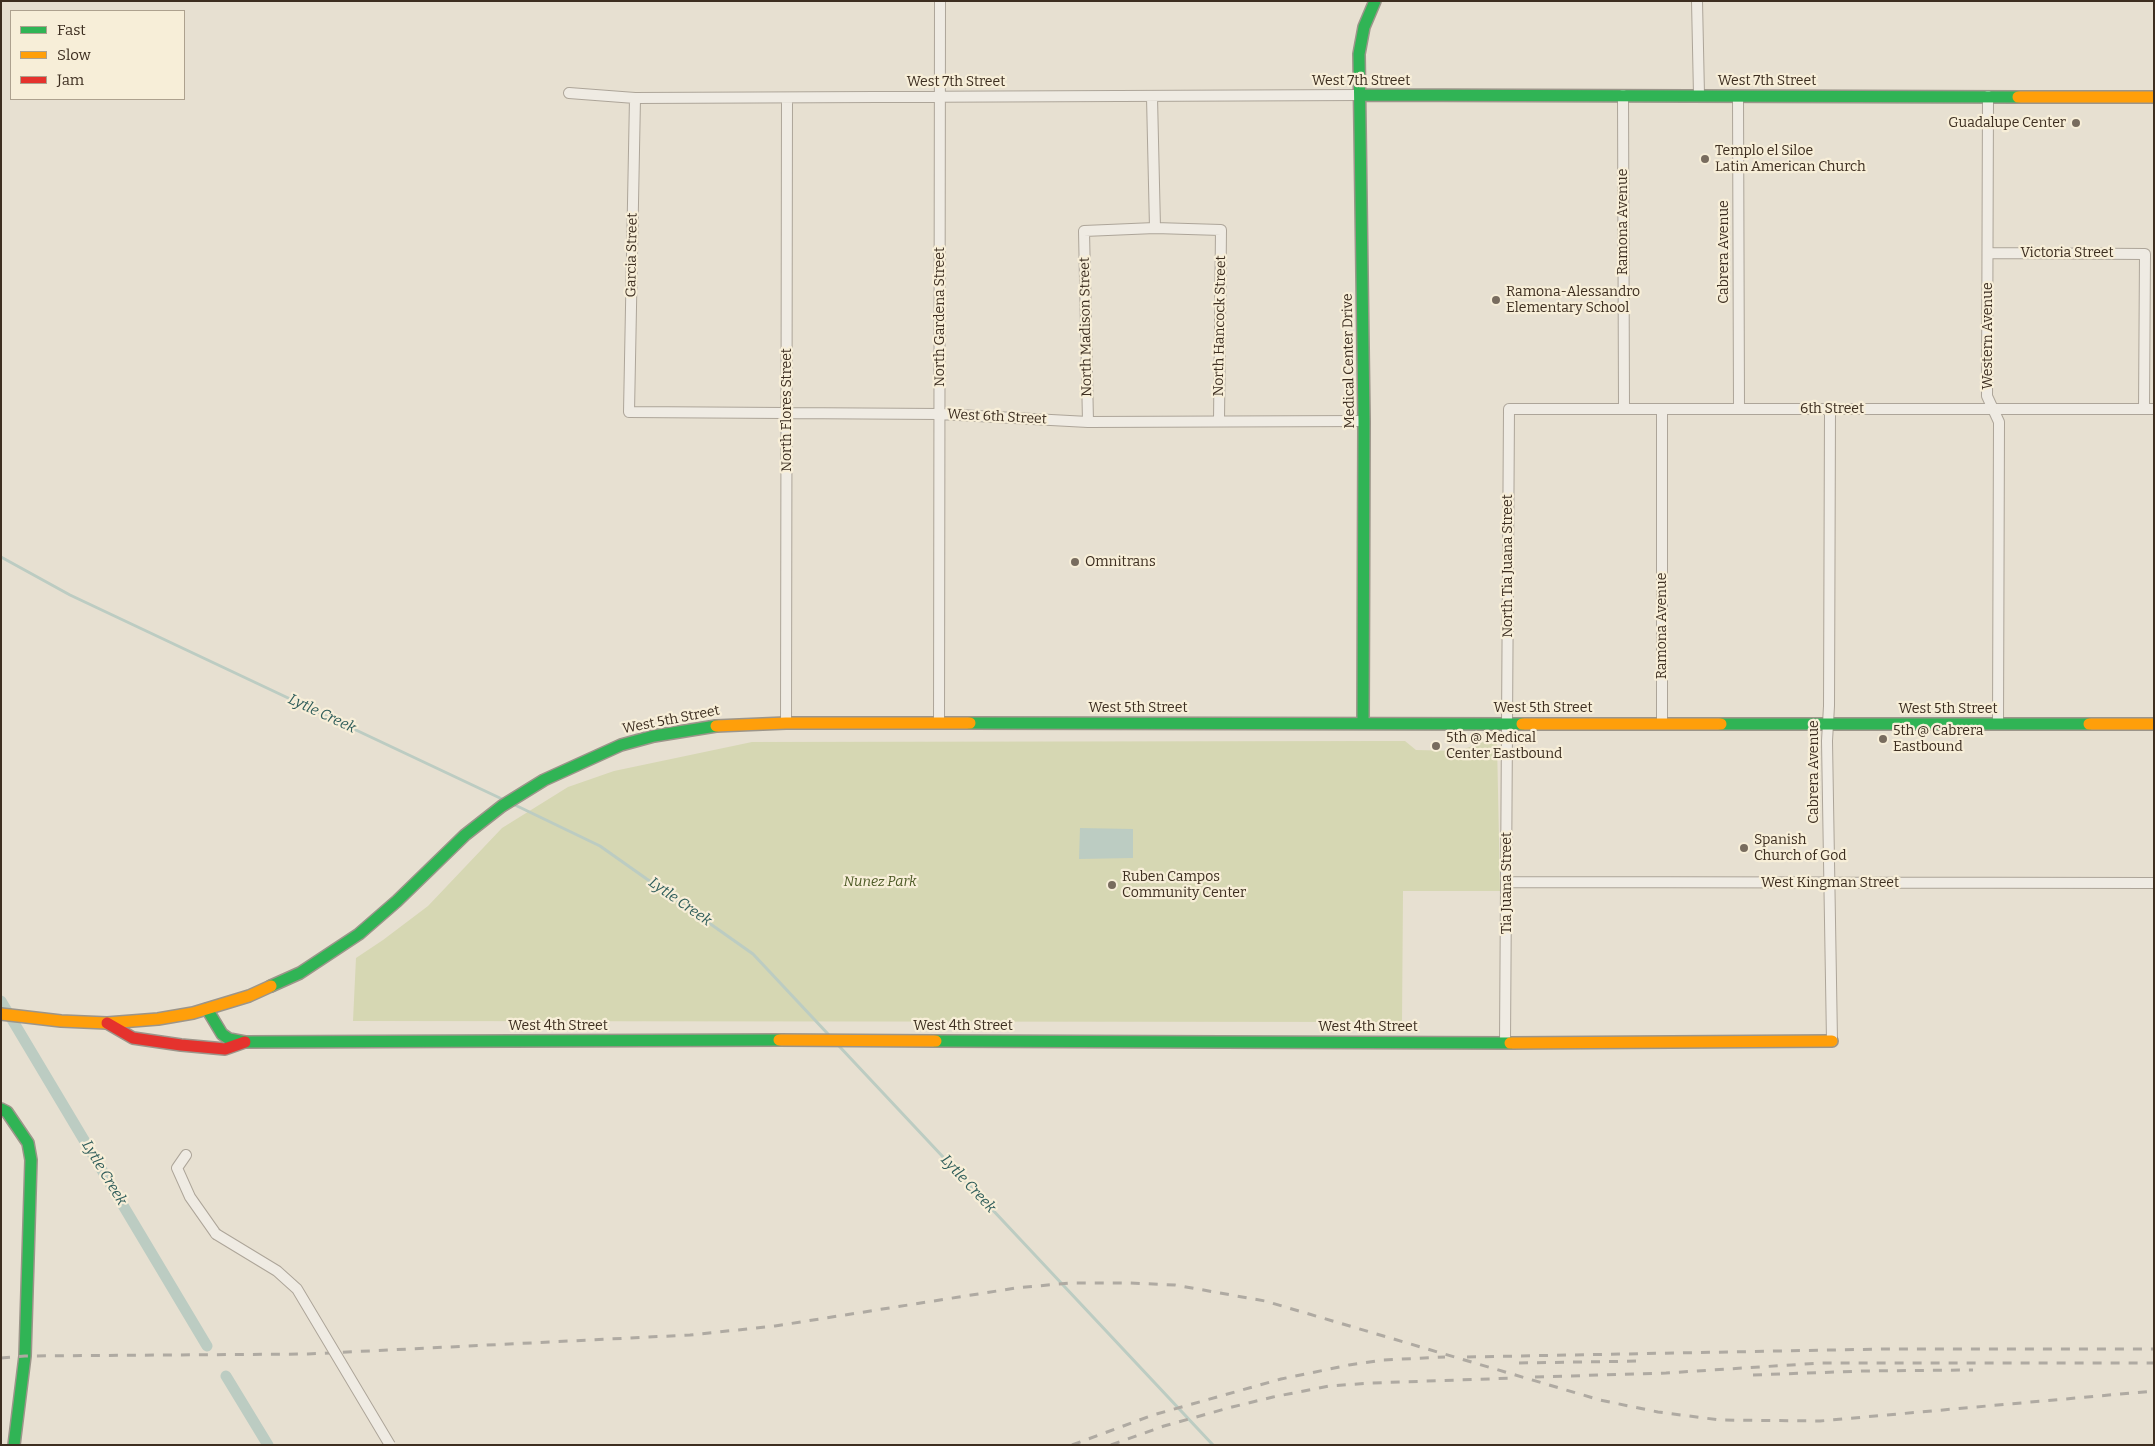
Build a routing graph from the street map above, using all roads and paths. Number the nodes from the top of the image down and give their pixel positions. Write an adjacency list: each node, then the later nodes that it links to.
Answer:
1 (940, 1): 10 (street, North Gardena Street)
2 (1375, 1): 6 (street, Medical Center Drive)
3 (1697, 1): 5 (street)
4 (569, 94): 13 (street, West 7th Street)
5 (1699, 95): 7 (street, West 7th Street); 8 (street, West 7th Street)
6 (1361, 96): 7 (street, West 7th Street); 11 (street, West 7th Street); 28 (street, Medical Center Drive)
7 (1623, 96): 18 (street, Ramona Avenue)
8 (1738, 96): 9 (street, West 7th Street); 19 (street, Cabrera Avenue)
9 (1988, 96): 12 (street, West 7th Street); 16 (street, Western Avenue)
10 (940, 97): 11 (street, West 7th Street); 14 (street, West 7th Street); 26 (street, North Gardena Street)
11 (1152, 97): 15 (street)
12 (2154, 97)
13 (635, 98): 14 (street, West 7th Street); 24 (street, Garcia Street)
14 (786, 98): 25 (street, North Flores Street)
15 (1155, 228): 27 (street, North Hancock Street); 29 (street, North Madison Street)
16 (1988, 253): 21 (street, Western Avenue); 22 (street, Victoria Street)
17 (1510, 409): 18 (street, 6th Street); 32 (street, North Tia Juana Street)
18 (1624, 409): 23 (street, 6th Street)
19 (1739, 409): 20 (street, 6th Street); 23 (street, 6th Street)
20 (1830, 409): 21 (street, 6th Street); 35 (street, Cabrera Avenue)
21 (1993, 409): 22 (street, 6th Street); 36 (street, Western Avenue)
22 (2149, 409)
23 (1662, 410): 33 (street, Ramona Avenue)
24 (629, 412): 25 (street, West 6th Street)
25 (787, 413): 26 (street, West 6th Street); 30 (street, North Flores Street)
26 (940, 414): 29 (street, West 6th Street); 31 (street, North Gardena Street)
27 (1219, 421): 28 (street, West 6th Street); 29 (street, West 6th Street)
28 (1364, 421): 34 (street, Medical Center Drive)
29 (1088, 422)
30 (786, 723): 31 (street, West 5th Street); 41 (street, West 5th Street)
31 (939, 723): 34 (street, West 5th Street)
32 (1507, 723): 33 (street, West 5th Street); 34 (street, West 5th Street); 38 (street, Tia Juana Street)
33 (1662, 723): 35 (street, West 5th Street)
34 (1363, 724)
35 (1829, 724): 36 (street, West 5th Street); 39 (street, Cabrera Avenue)
36 (1998, 724): 37 (street, West 5th Street)
37 (2154, 724)
38 (1507, 882): 39 (street, West Kingman Street); 46 (street, Tia Juana Street)
39 (1831, 883): 40 (street, West Kingman Street); 44 (street, Cabrera Avenue)
40 (2154, 883)
41 (207, 1009): 43 (street, West 5th Street); 45 (street)
42 (1, 1014): 43 (street, West 5th Street)
43 (107, 1023): 45 (street)
44 (1832, 1041): 47 (street, Cabrera Avenue)
45 (246, 1042): 46 (street, West 4th Street)
46 (1505, 1043): 47 (street, West 4th Street)
47 (1680, 1043)
48 (1, 1109): 50 (street)
49 (186, 1155): 51 (street, bridge)
50 (14, 1445)
51 (390, 1445)

